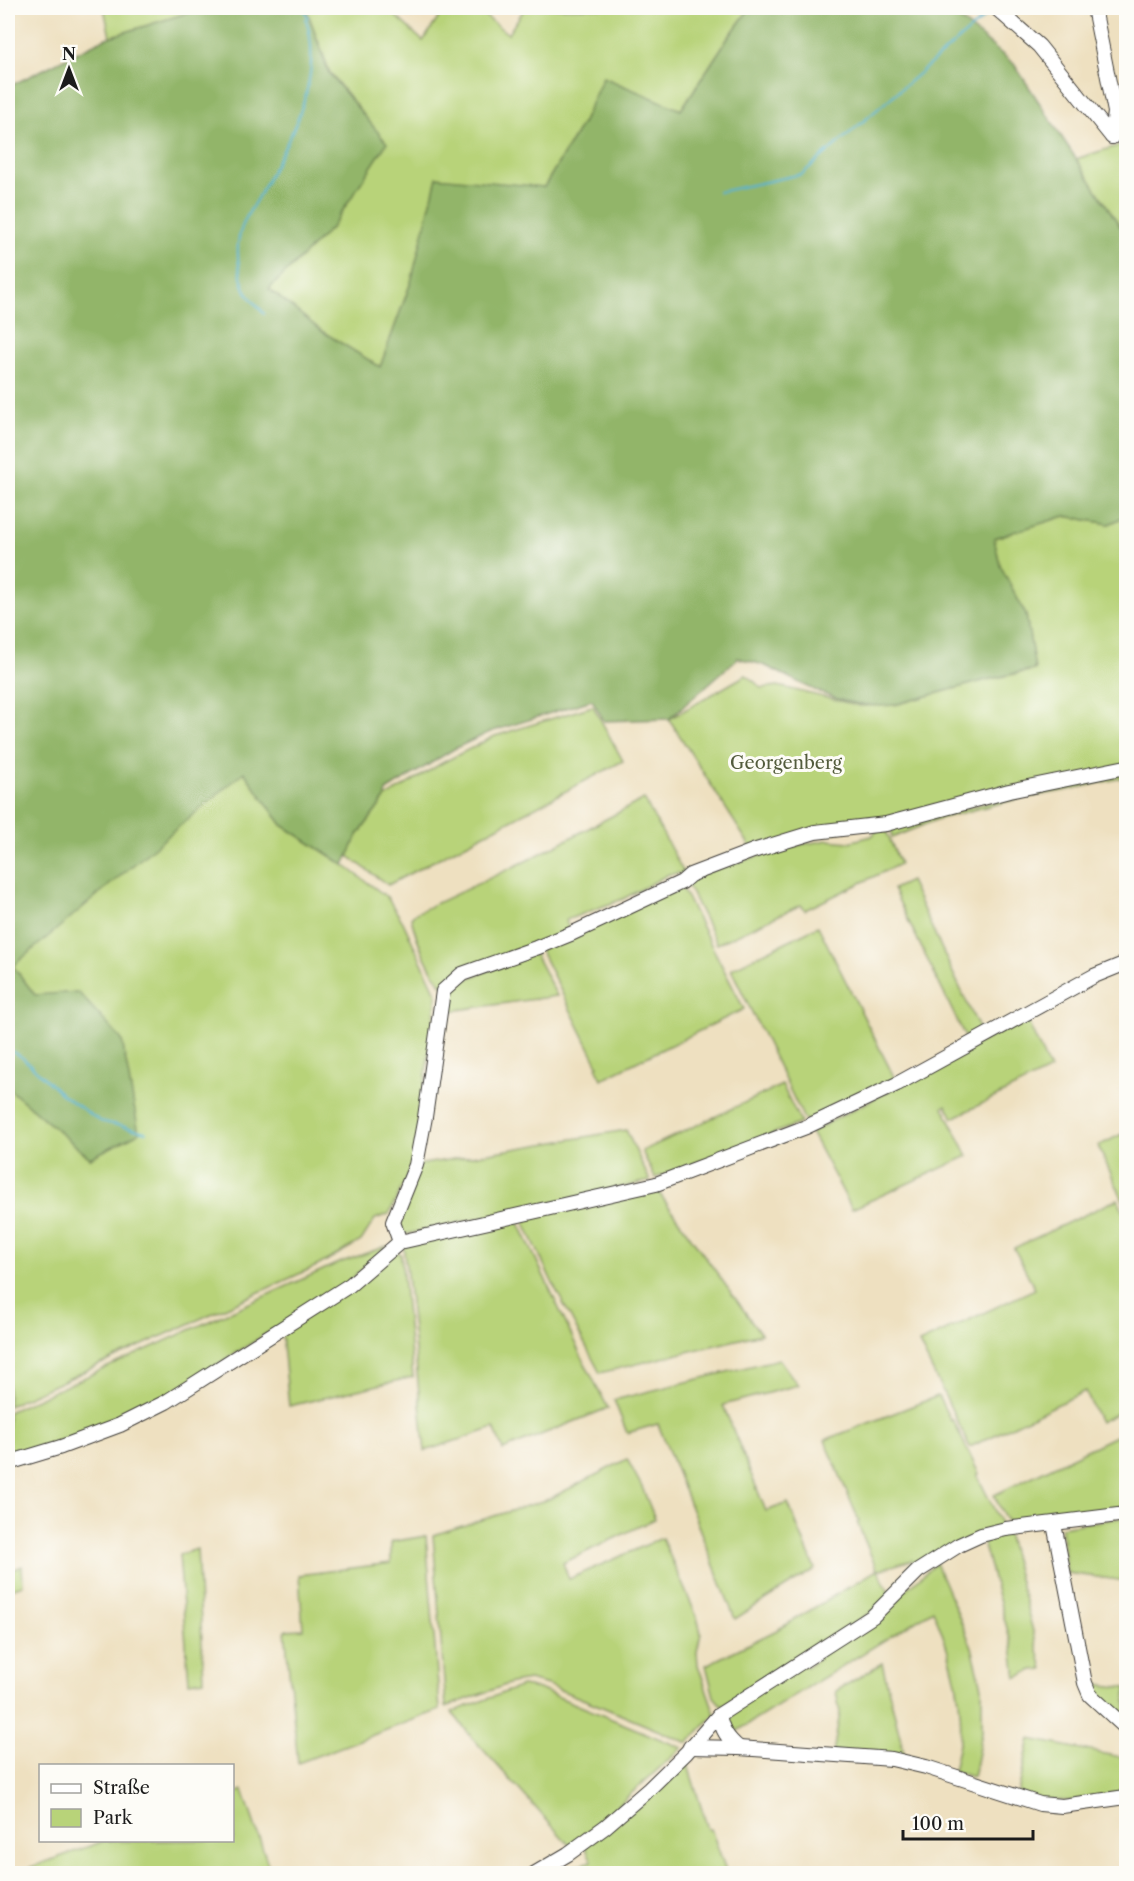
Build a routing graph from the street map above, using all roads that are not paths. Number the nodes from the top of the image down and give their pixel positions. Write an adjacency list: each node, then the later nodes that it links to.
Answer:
1 (996, 8): 2 (street)
2 (1094, 8)
3 (1126, 767): 5 (street)
4 (1126, 963): 5 (street)
5 (400, 1242): 6 (street)
6 (8, 1463)
7 (1126, 1514): 8 (street)
8 (1054, 1524): 9 (street); 10 (street)
9 (719, 1715): 11 (street); 12 (street)
10 (1126, 1728)
11 (690, 1747): 12 (street); 14 (street)
12 (739, 1748): 13 (street)
13 (1126, 1797)
14 (534, 1874)

